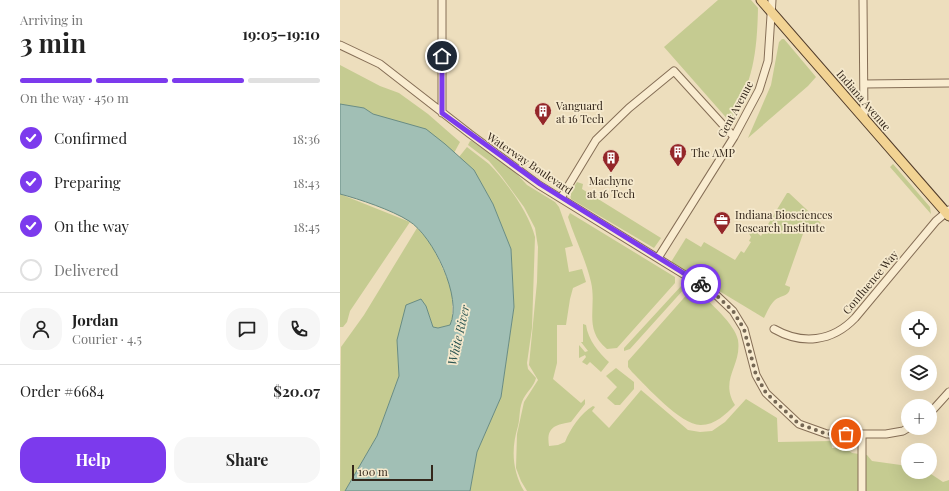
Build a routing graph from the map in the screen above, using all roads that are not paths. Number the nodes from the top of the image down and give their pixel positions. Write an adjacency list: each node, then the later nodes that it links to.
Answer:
1 (442, 0): 9 (street)
2 (761, 0): 5 (main road, Indiana Avenue)
3 (772, 0): 5 (street, Gent Avenue)
4 (863, 0): 8 (street)
5 (771, 11): 10 (main road, Indiana Avenue); 11 (street, Gent Avenue)
6 (340, 45): 9 (street, Waterway Boulevard)
7 (949, 83): 8 (street)
8 (864, 84): 10 (street)
9 (442, 113): 12 (street, Waterway Boulevard)
10 (864, 118): 13 (main road, Indiana Avenue)
11 (734, 137): 12 (street); 14 (street, Gent Avenue)
12 (561, 198): 14 (street, Waterway Boulevard)
13 (948, 213): 15 (street, Confluence Way)
14 (658, 258): 19 (street, Waterway Boulevard)
15 (774, 330)
16 (949, 392): 17 (street)
17 (937, 405)
18 (901, 431): 19 (street, Waterway Boulevard)
19 (862, 434): 20 (street)
20 (862, 491)

